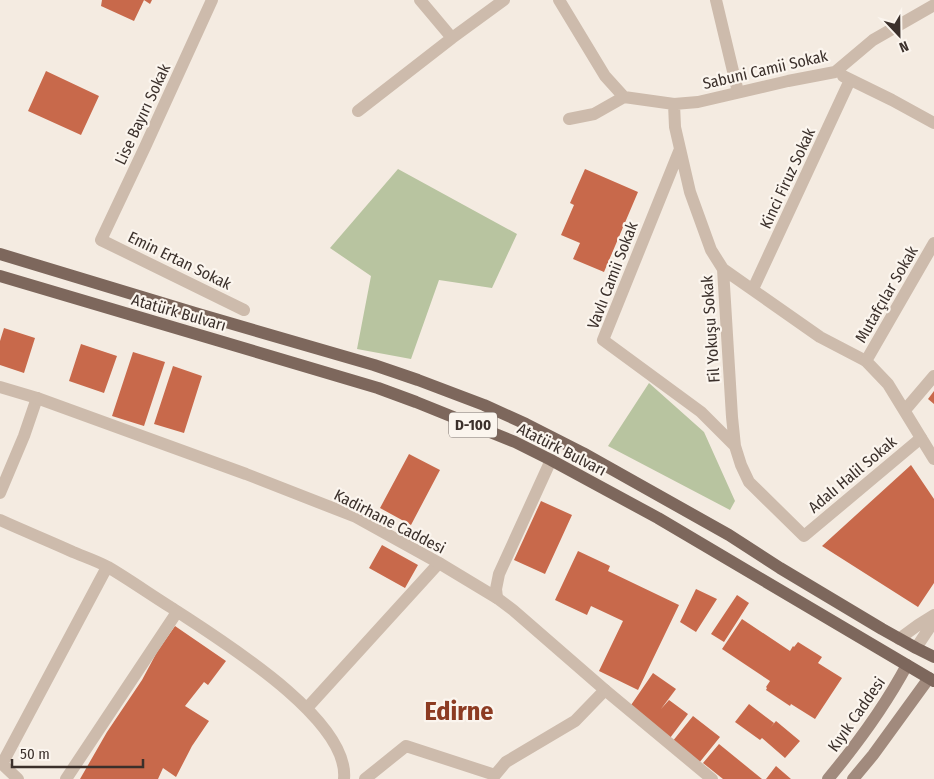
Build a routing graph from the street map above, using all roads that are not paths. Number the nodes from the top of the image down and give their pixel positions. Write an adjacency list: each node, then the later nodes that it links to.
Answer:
1 (212, 0): 17 (street, Lise Bayırı Sokak)
2 (420, 0): 7 (street)
3 (504, 0): 7 (street)
4 (559, 0): 11 (street)
5 (716, 0): 10 (street)
6 (934, 5): 8 (street, Sabuni Camii Sokak)
7 (452, 38): 13 (street)
8 (835, 72): 9 (street); 10 (street, Sabuni Camii Sokak)
9 (850, 80): 15 (street); 22 (street, Kinci Firuz Sokak)
10 (738, 92): 12 (street, Sabuni Camii Sokak)
11 (624, 97): 12 (street, Sabuni Camii Sokak); 14 (street)
12 (674, 104): 16 (street, Fil Yokuşu Sokak)
13 (358, 111)
14 (569, 119)
15 (934, 123)
16 (680, 149): 20 (street, Fil Yokuşu Sokak); 30 (street, Vavlı Camii Sokak)
17 (101, 240): 23 (street, Emin Ertan Sokak)
18 (934, 243): 24 (street, Mutafçılar Sokak)
19 (0, 254): 43 (main road, Atatürk Bulvarı / D-100)
20 (723, 269): 22 (street); 30 (street, Fil Yokuşu Sokak)
21 (0, 276): 33 (main road, Atatürk Bulvarı / D-100)
22 (753, 289): 24 (street)
23 (244, 310)
24 (866, 361): 28 (street)
25 (934, 376): 28 (street)
26 (0, 387): 27 (street, Kadirhane Caddesi)
27 (37, 398): 34 (street); 37 (street, Kadirhane Caddesi)
28 (905, 410): 29 (street)
29 (921, 438): 31 (street); 32 (street); 36 (street, Adalı Halil Sokak)
30 (735, 446): 36 (street, Fil Yokuşu Sokak)
31 (934, 449)
32 (934, 459)
33 (551, 460): 39 (street); 46 (main road, Atatürk Bulvarı / D-100)
34 (0, 493)
35 (0, 520): 38 (street)
36 (804, 536)
37 (439, 563): 39 (street, Kadirhane Caddesi); 49 (street)
38 (107, 567): 40 (street); 50 (street)
39 (497, 598): 48 (street, Kadirhane Caddesi)
40 (177, 612): 49 (street); 52 (street)
41 (934, 615): 43 (street)
42 (934, 621): 44 (street)
43 (900, 639): 44 (main road, Atatürk Bulvarı / D-100)
44 (916, 648): 45 (main road, Atatürk Bulvarı / D-100); 46 (main road)
45 (934, 657)
46 (907, 665): 47 (main road, Atatürk Bulvarı / D-100); 56 (main road, Kıyık Caddesi)
47 (932, 676): 57 (main road)
48 (605, 690): 54 (street); 55 (street, Kadirhane Caddesi)
49 (307, 708): 53 (street)
50 (1, 763): 51 (street)
51 (18, 779)
52 (66, 779)
53 (344, 779)
54 (365, 779)
55 (712, 779)
56 (828, 779)
57 (853, 779)

